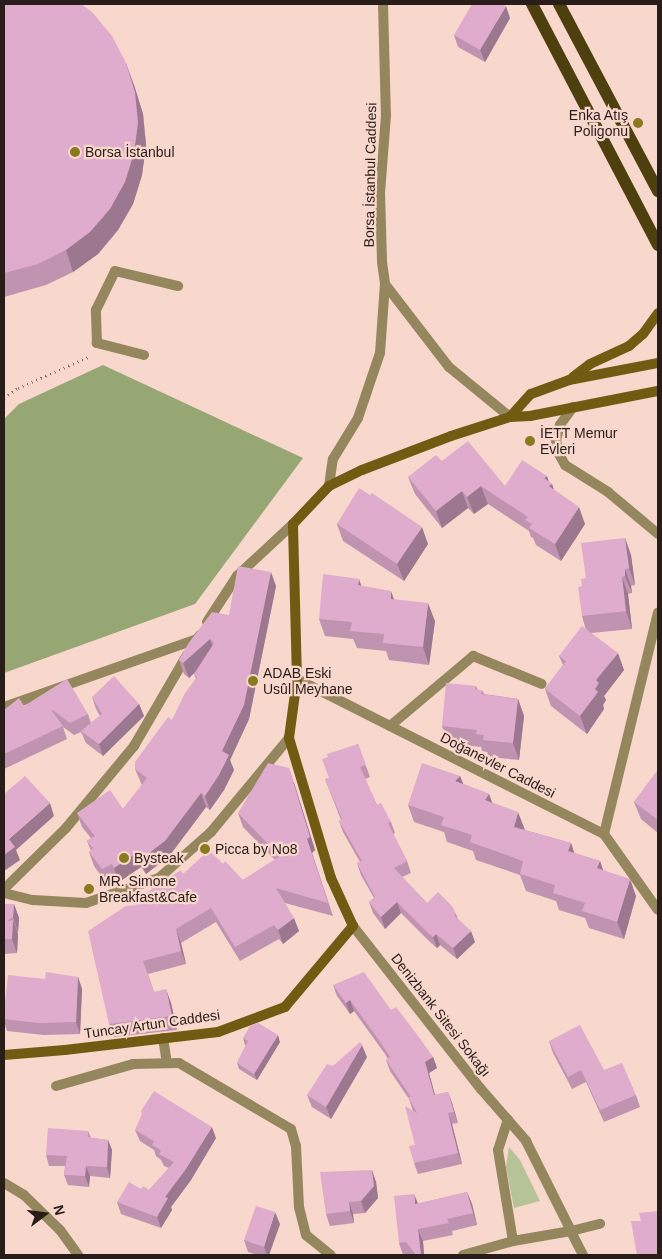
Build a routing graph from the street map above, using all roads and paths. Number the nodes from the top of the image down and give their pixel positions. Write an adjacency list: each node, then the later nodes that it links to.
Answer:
1 (383, 4): 7 (street, Borsa İstanbul Caddesi)
2 (532, 4): 5 (main road)
3 (559, 4): 4 (main road)
4 (658, 190)
5 (657, 242): 6 (street)
6 (658, 253)
7 (386, 284): 17 (street, Borsa İstanbul Caddesi); 18 (street)
8 (178, 286): 10 (street)
9 (658, 313): 13 (street)
10 (98, 343): 11 (street); 15 (path)
11 (144, 355)
12 (658, 363): 13 (street)
13 (569, 380): 17 (street)
14 (658, 391): 16 (street)
15 (4, 398)
16 (572, 407): 17 (street); 20 (street)
17 (510, 417): 18 (street)
18 (329, 486): 19 (street)
19 (293, 524): 22 (street); 23 (street)
20 (658, 534)
21 (658, 613): 28 (street)
22 (197, 639): 25 (street); 29 (street)
23 (296, 679): 26 (street, Doğanevler Caddesi); 27 (street)
24 (542, 684): 26 (street)
25 (4, 707)
26 (390, 726): 28 (street, Doğanevler Caddesi)
27 (288, 738): 30 (street); 32 (street)
28 (604, 834): 31 (street, Doğanevler Caddesi)
29 (4, 888)
30 (4, 893)
31 (658, 910)
32 (353, 926): 33 (street, Tuncay Artun Caddesi); 37 (street, Denizbank Sitesi Sokağı)
33 (164, 1038): 34 (street, Tuncay Artun Caddesi); 35 (street)
34 (4, 1055)
35 (167, 1063): 36 (street); 43 (street)
36 (56, 1086)
37 (508, 1120): 40 (street, Denizbank Sitesi Sokağı); 41 (street)
38 (4, 1183): 42 (street)
39 (600, 1224): 40 (street)
40 (571, 1231): 41 (street); 45 (street, Denizbank Sitesi Sokağı)
41 (513, 1241): 44 (street)
42 (78, 1255)
43 (332, 1255)
44 (463, 1255)
45 (583, 1255)

